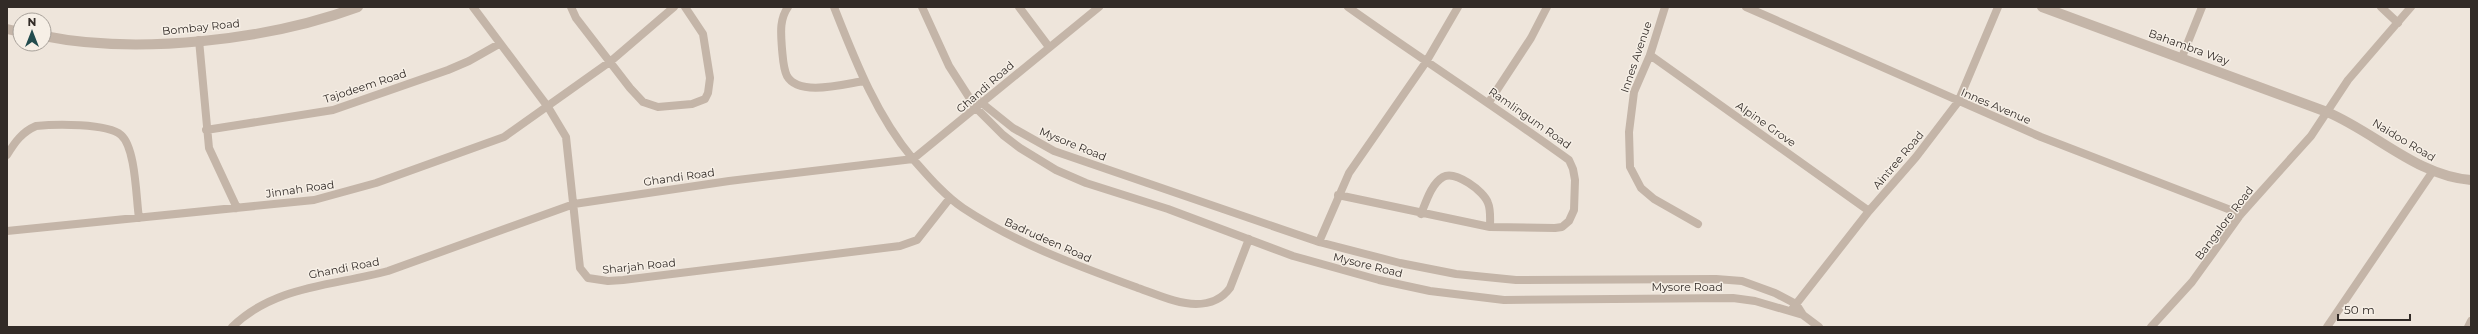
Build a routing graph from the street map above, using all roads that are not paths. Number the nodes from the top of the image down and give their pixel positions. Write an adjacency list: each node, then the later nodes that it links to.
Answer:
1 (358, 7): 23 (street, Bombay Road)
2 (473, 7): 24 (street, Sharjah Road)
3 (571, 7): 28 (street)
4 (674, 7): 28 (street, Jinnah Road)
5 (685, 7): 28 (street)
6 (788, 7): 30 (street)
7 (834, 7): 30 (street, Badrudeen Road)
8 (922, 7): 33 (street, Mysore Road)
9 (1019, 7): 25 (street)
10 (1099, 7): 25 (street, Ghandi Road)
11 (1348, 7): 29 (street, Ramlingum Road)
12 (1458, 7): 29 (street)
13 (1547, 7): 31 (street)
14 (1665, 7): 26 (street, Innes Avenue)
15 (1746, 7): 32 (street, Innes Avenue)
16 (1998, 7): 32 (street, Aintree Road)
17 (2042, 7): 27 (street, Bahambra Way)
18 (2202, 7): 27 (street)
19 (2381, 7): 21 (street)
20 (2411, 7): 21 (street, Bangalore Road)
21 (2398, 22): 35 (street, Bangalore Road)
22 (52, 37): 23 (street, Bombay Road)
23 (199, 40): 36 (street)
24 (499, 44): 34 (street, Sharjah Road); 36 (street, Tajodeem Road)
25 (1049, 47): 33 (street, Ghandi Road)
26 (1650, 55): 45 (street, Alpine Grove); 49 (street, Innes Avenue)
27 (2182, 57): 35 (street, Bahambra Way)
28 (610, 60): 34 (street, Jinnah Road)
29 (1426, 62): 31 (street, Ramlingum Road); 41 (street)
30 (864, 81): 38 (street, Badrudeen Road)
31 (1489, 102): 50 (street, Ramlingum Road)
32 (1958, 102): 45 (street, Aintree Road); 47 (street, Innes Avenue)
33 (979, 105): 38 (street, Ghandi Road); 52 (street, Mysore Road); 53 (street, Mysore Road)
34 (548, 107): 43 (street, Sharjah Road); 44 (street, Jinnah Road)
35 (2327, 112): 39 (street, Naidoo Road); 47 (street, Bangalore Road)
36 (206, 130): 44 (street)
37 (7, 155): 48 (street)
38 (913, 159): 42 (street, Badrudeen Road); 43 (street, Ghandi Road)
39 (2433, 171): 40 (street, Naidoo Road); 61 (street)
40 (2471, 180)
41 (1338, 195): 46 (street, Ramlingum Road); 53 (street)
42 (950, 198): 43 (street, Sharjah Road); 52 (street, Badrudeen Road)
43 (574, 204): 58 (street, Ghandi Road)
44 (237, 208): 48 (street, Jinnah Road)
45 (1869, 211): 54 (street, Aintree Road)
46 (1421, 214): 50 (street, Ramlingum Road); 50 (street)
47 (2241, 214): 60 (street, Bangalore Road)
48 (138, 218): 51 (street, Jinnah Road)
49 (1698, 224)
50 (1490, 227)
51 (7, 231)
52 (1249, 239): 55 (street, Mysore Road)
53 (1320, 242): 54 (street, Mysore Road)
54 (1796, 304): 55 (street, Aintree Road); 56 (street, Mysore Road)
55 (1791, 312): 56 (street, Mysore Road)
56 (1803, 315): 59 (street, Mysore Road)
57 (2471, 321): 62 (street)
58 (232, 327)
59 (1819, 327)
60 (2151, 327)
61 (2327, 327)
62 (2468, 327)

